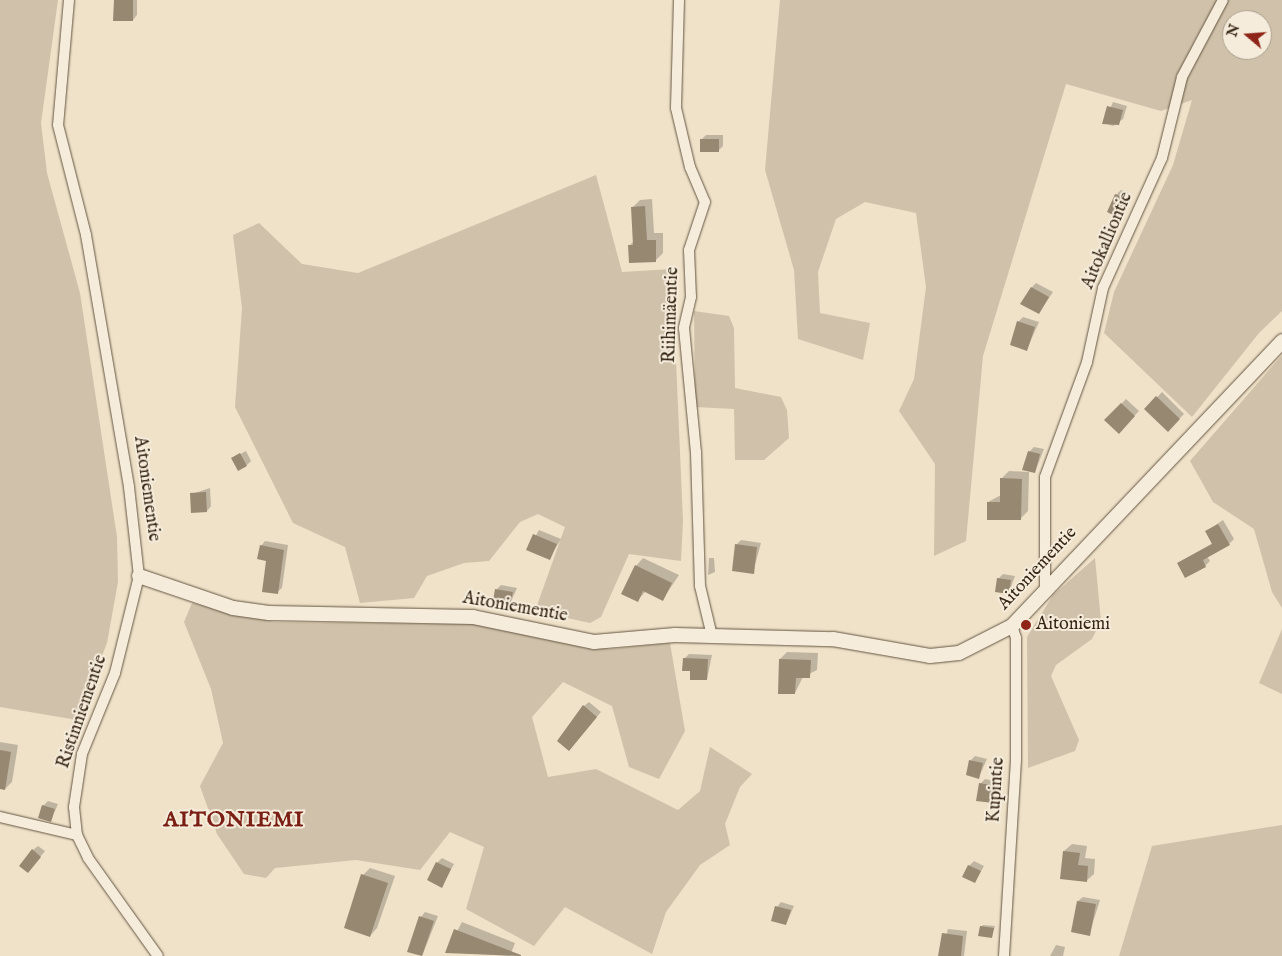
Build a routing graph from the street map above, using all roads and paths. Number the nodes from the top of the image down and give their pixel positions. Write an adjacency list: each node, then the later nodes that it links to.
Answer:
1 (69, 0): 5 (street, Aitoniementie)
2 (679, 0): 8 (street, Riihimäentie)
3 (1222, 0): 6 (street, Aitokalliontie)
4 (1282, 341): 6 (street, Aitoniementie)
5 (139, 576): 8 (street, Aitoniementie); 10 (street, Ristinniementie)
6 (1045, 591): 7 (street, Aitoniementie)
7 (1012, 626): 8 (street, Aitoniementie); 12 (street, Kupintie)
8 (712, 636)
9 (0, 817): 10 (street)
10 (77, 835): 11 (street, Ristinniementie)
11 (158, 956)
12 (1004, 956)

